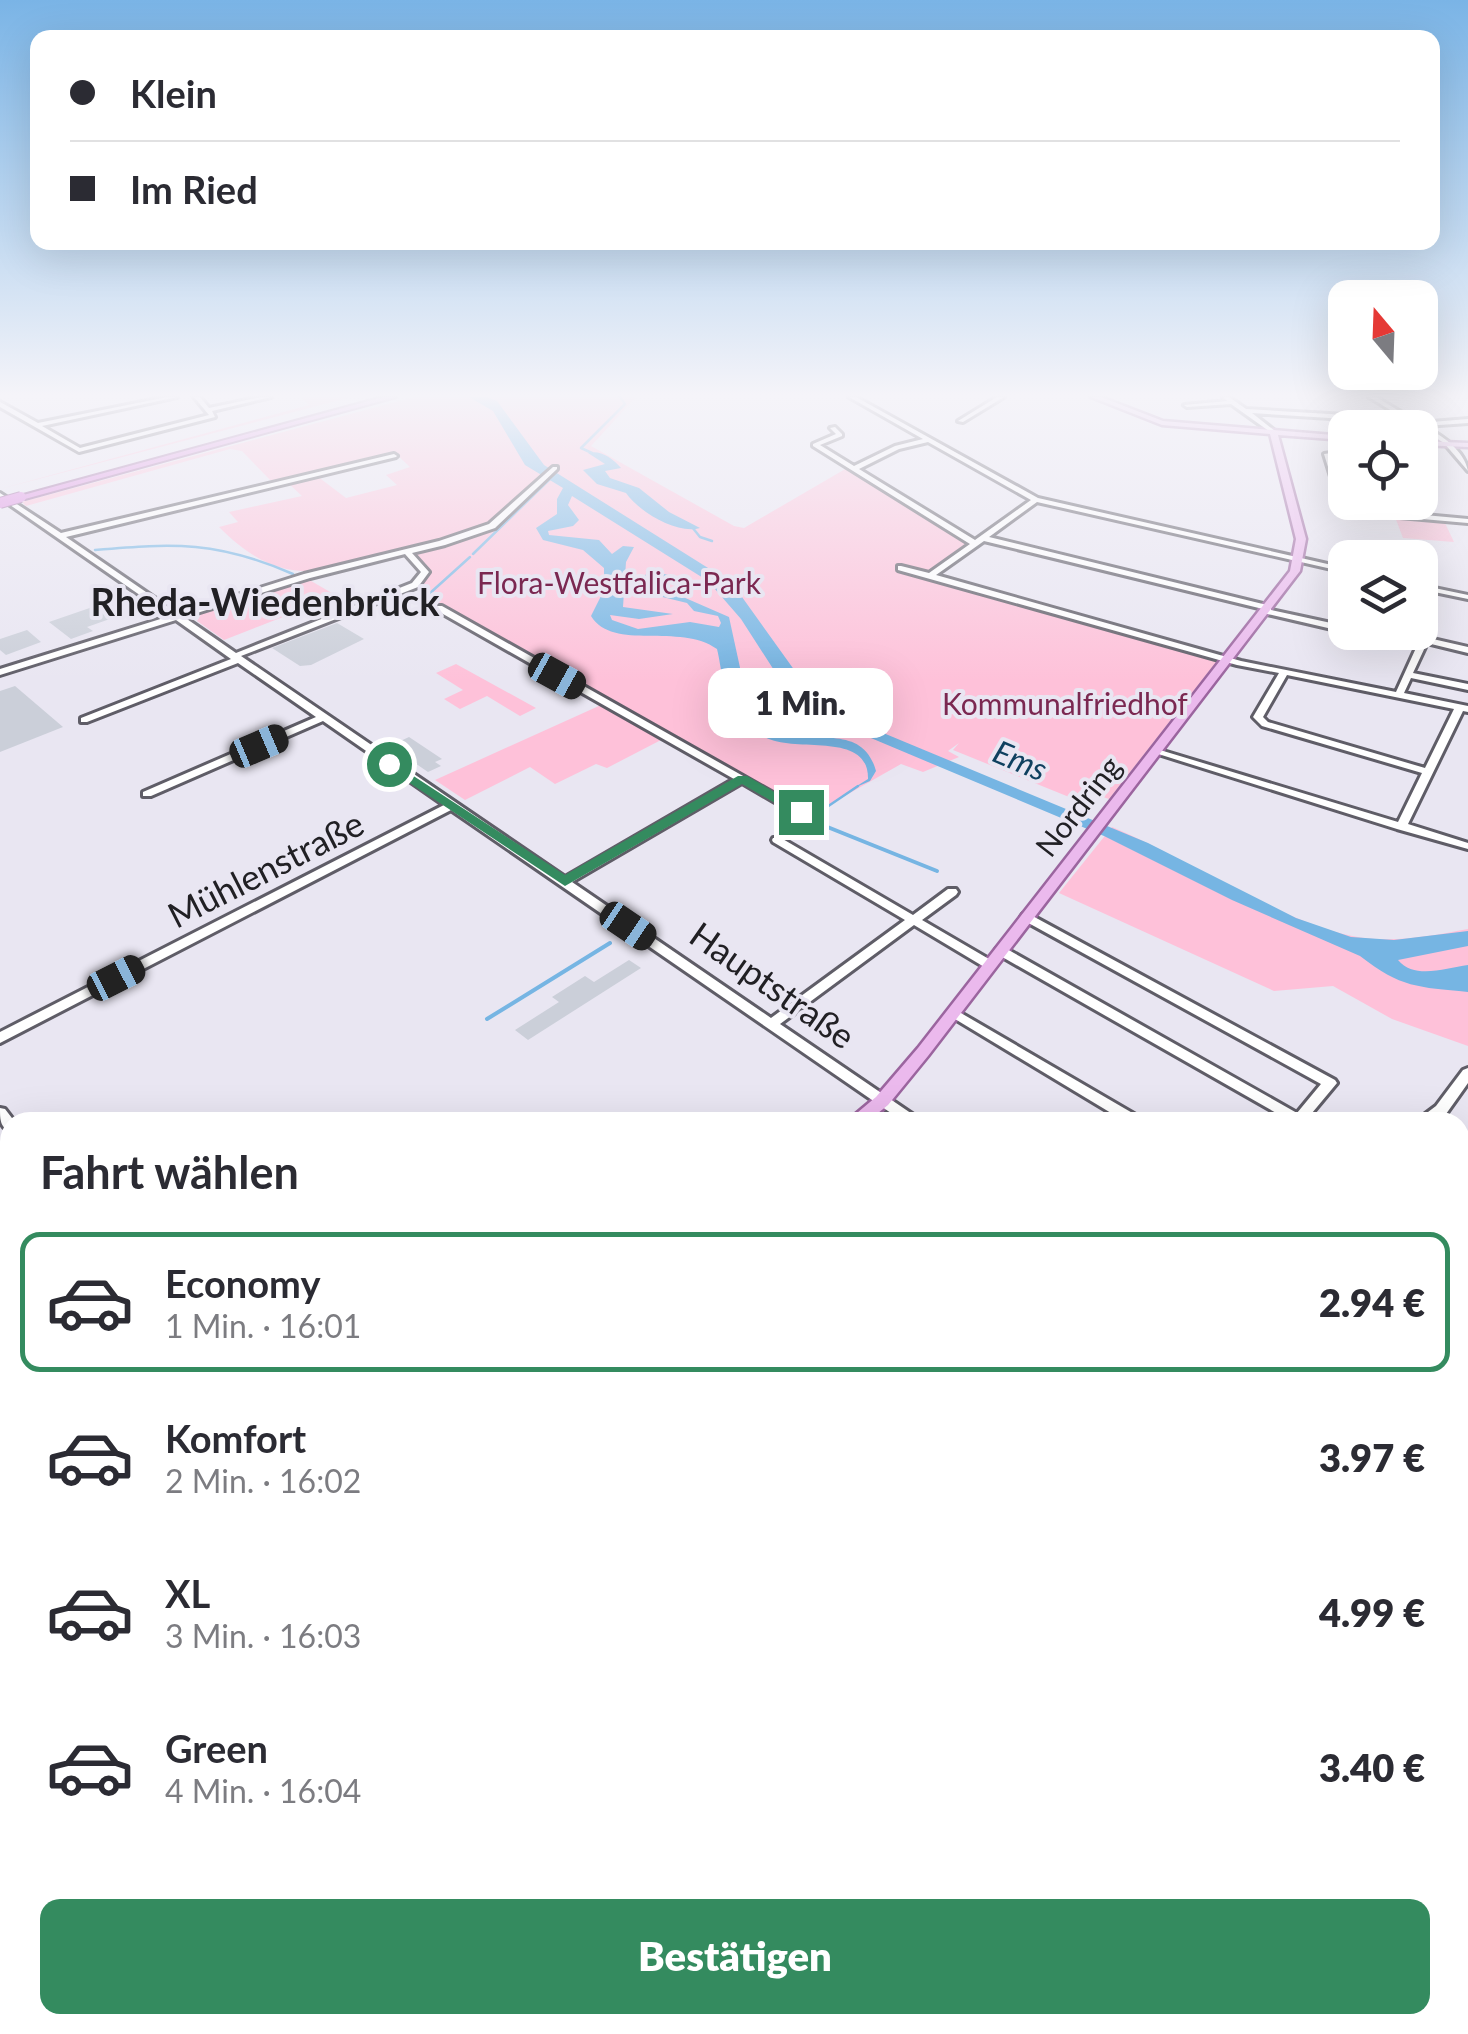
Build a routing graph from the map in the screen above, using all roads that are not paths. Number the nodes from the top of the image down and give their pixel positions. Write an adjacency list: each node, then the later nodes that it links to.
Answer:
1 (244, 492): 10 (street)
2 (530, 492): 12 (street)
3 (893, 492): 11 (street)
4 (1021, 492): 7 (street)
5 (1289, 492): 13 (main road)
6 (6, 497): 10 (street, Hauptstraße)
7 (1036, 500): 11 (street); 13 (street)
8 (1438, 518): 9 (street)
9 (1468, 521)
10 (59, 536): 21 (street, Hauptstraße)
11 (978, 541): 16 (street); 20 (street)
12 (406, 552): 21 (street); 26 (street)
13 (1299, 559): 14 (street); 20 (main road, Nordring)
14 (1328, 566)
15 (901, 568): 16 (street)
16 (930, 576): 27 (street)
17 (1438, 591): 18 (street)
18 (1468, 598)
19 (439, 608): 38 (street)
20 (1267, 610): 22 (street); 27 (main road, Nordring)
21 (172, 617): 26 (street, Hauptstraße); 28 (street)
22 (1328, 625)
23 (1438, 643): 25 (street)
24 (1419, 650): 30 (street)
25 (1468, 650)
26 (235, 658): 34 (street, Hauptstraße); 35 (street)
27 (1228, 660): 29 (street); 36 (main road, Nordring)
28 (0, 672)
29 (1284, 672): 32 (street); 37 (street)
30 (1408, 675): 31 (street); 32 (street)
31 (1468, 687)
32 (1399, 695): 33 (street)
33 (1464, 708): 37 (street)
34 (324, 718): 39 (street); 40 (street, Hauptstraße)
35 (84, 720)
36 (1157, 752): 42 (street); 47 (main road, Nordring)
37 (1428, 772): 42 (street)
38 (742, 779): 41 (street); 45 (street)
39 (147, 794)
40 (450, 806): 45 (street, Hauptstraße); 53 (street, Mühlenstraße)
41 (801, 812)
42 (1401, 827): 44 (street)
43 (777, 840): 48 (street)
44 (1468, 846)
45 (565, 882): 52 (street, Hauptstraße)
46 (952, 892): 48 (street)
47 (1027, 917): 49 (main road, Nordring); 60 (street)
48 (912, 920): 50 (street); 52 (street)
49 (1001, 951): 50 (main road, Nordring); 59 (street)
50 (990, 965): 51 (main road, Nordring)
51 (954, 1013): 55 (main road, Nordring); 58 (street)
52 (771, 1024): 55 (street, Hauptstraße)
53 (0, 1038)
54 (1468, 1074): 61 (street)
55 (882, 1102): 56 (main road, Nordring); 57 (street, Hauptstraße)
56 (870, 1112)
57 (898, 1112)
58 (1119, 1112)
59 (1284, 1112)
60 (1307, 1112)
61 (1439, 1112)

